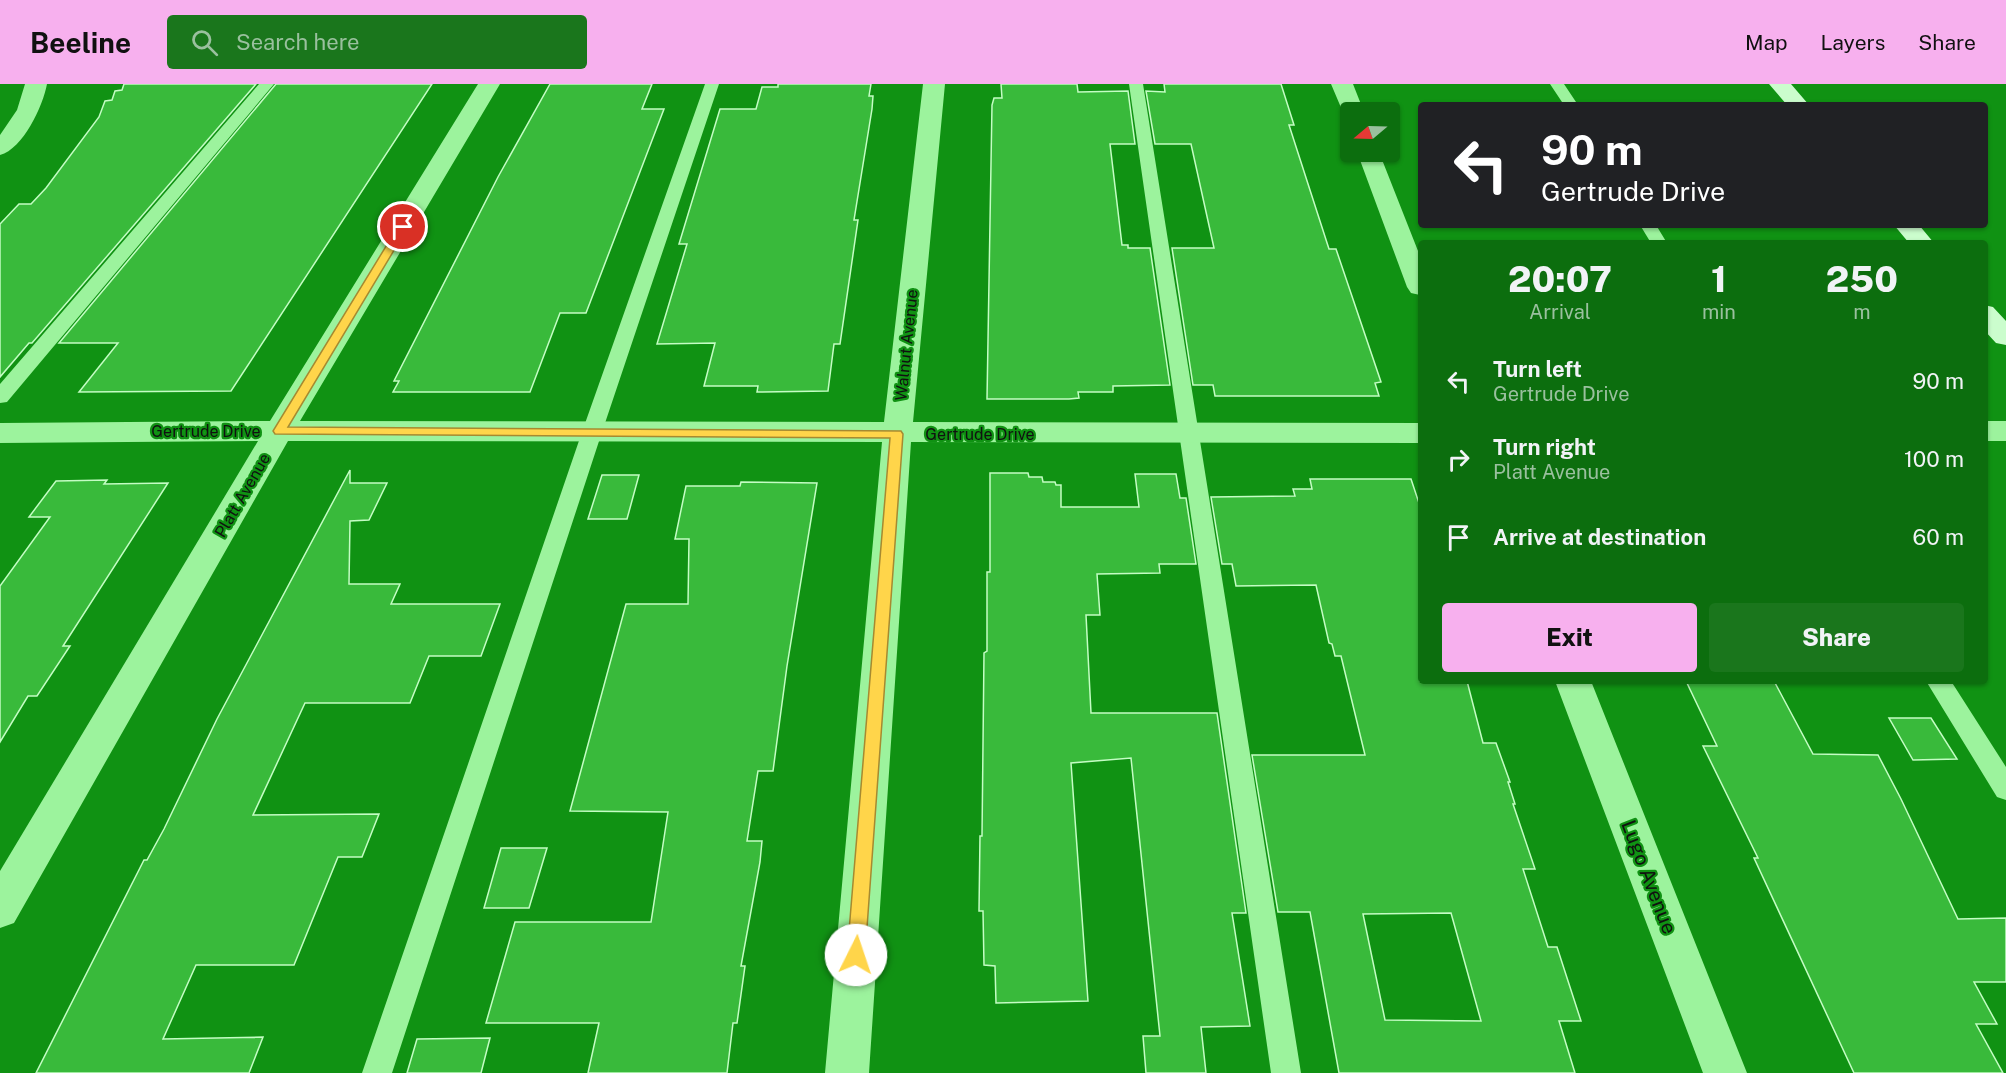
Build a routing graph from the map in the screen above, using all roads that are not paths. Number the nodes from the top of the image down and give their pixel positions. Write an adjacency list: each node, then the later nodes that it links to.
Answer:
1 (36, 84): 13 (street)
2 (267, 84): 20 (lane)
3 (489, 84): 22 (street, Platt Avenue)
4 (712, 84): 24 (lane)
5 (934, 84): 28 (street, Walnut Avenue)
6 (1136, 84): 26 (lane)
7 (1342, 84): 10 (street)
8 (1557, 84): 11 (lane)
9 (1780, 84): 12 (street)
10 (1349, 102)
11 (1569, 102)
12 (1795, 102)
13 (0, 148)
14 (1372, 162): 17 (street)
15 (1909, 228): 16 (street)
16 (1919, 240)
17 (1418, 282)
18 (1988, 317): 19 (street)
19 (2006, 337)
20 (0, 397)
21 (1988, 430): 23 (street)
22 (279, 431): 24 (street, Gertrude Drive); 25 (street, Gertrude Drive); 32 (street, Platt Avenue)
23 (2006, 431)
24 (592, 432): 28 (street, Gertrude Drive); 33 (lane)
25 (0, 433)
26 (1189, 433): 27 (street, Gertrude Drive); 28 (street, Gertrude Drive); 35 (lane)
27 (1418, 433)
28 (897, 434): 34 (street, Walnut Avenue)
29 (1574, 684): 36 (street, Lugo Avenue)
30 (1940, 684): 31 (lane)
31 (2006, 789)
32 (0, 909)
33 (377, 1073)
34 (847, 1073)
35 (1286, 1073)
36 (1725, 1073)

